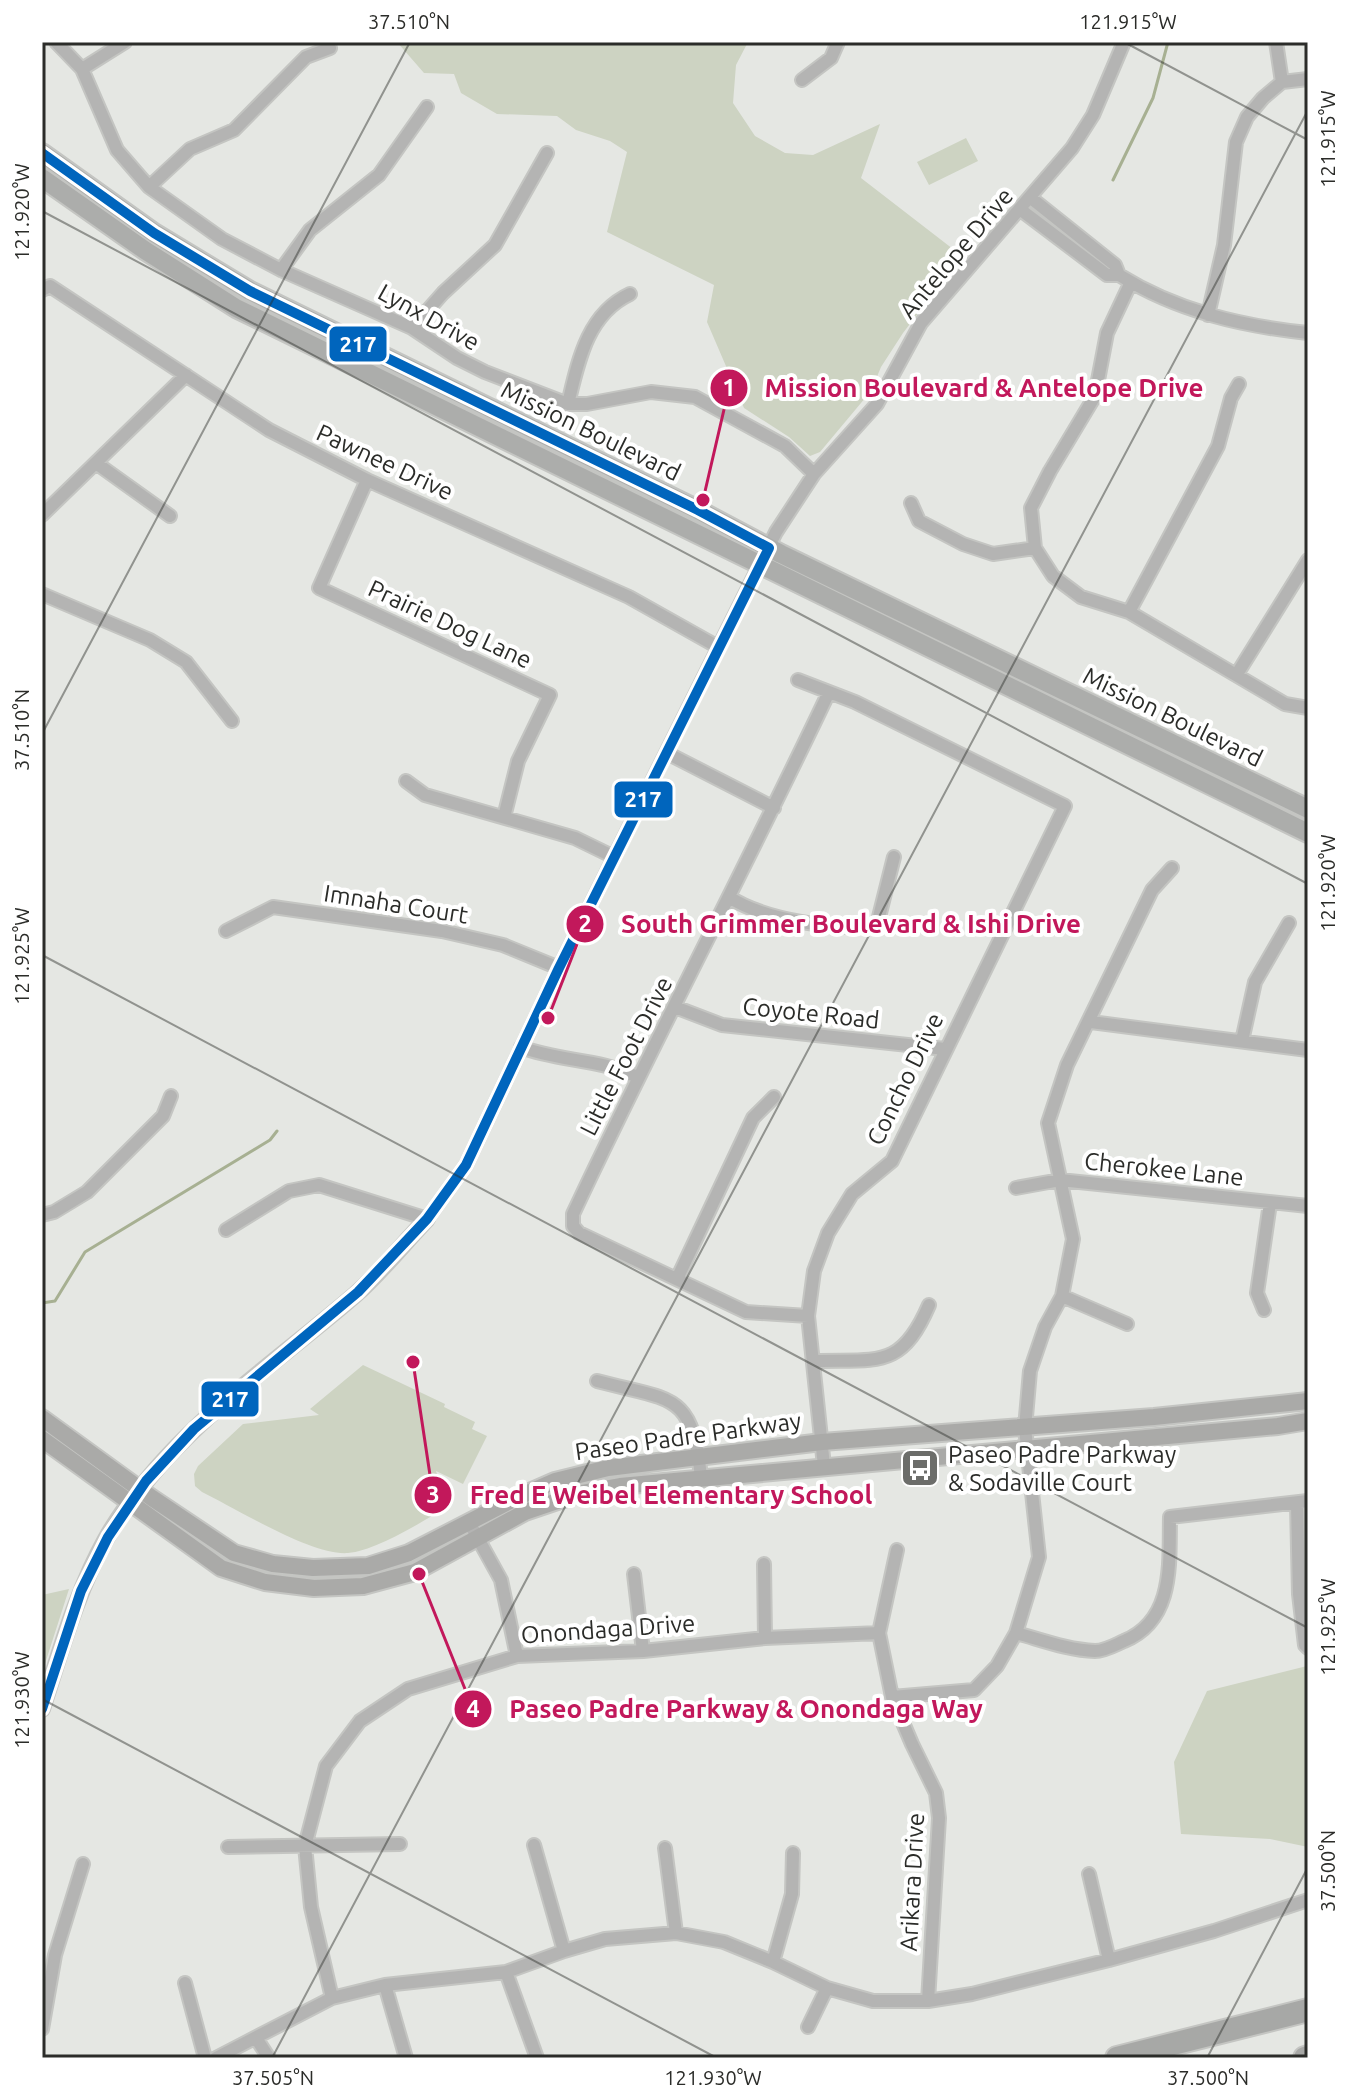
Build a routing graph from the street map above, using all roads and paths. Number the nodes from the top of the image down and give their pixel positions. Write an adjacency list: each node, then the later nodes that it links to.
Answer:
1 (56, 42): 7 (street, Lynx Drive)
2 (125, 42): 7 (street)
3 (838, 42): 9 (street)
4 (1124, 42): 16 (street, Antelope Drive)
5 (1276, 42): 10 (street)
6 (330, 48): 15 (street)
7 (82, 69): 15 (street, Lynx Drive)
8 (1308, 79): 10 (street)
9 (802, 80)
10 (1282, 82): 22 (street)
11 (427, 107): 18 (street)
12 (42, 153): 34 (main road, Mission Boulevard)
13 (547, 153): 23 (street)
14 (42, 178): 37 (main road, Mission Boulevard)
15 (149, 187): 18 (street, Lynx Drive)
16 (1031, 198): 17 (street, Antelope Drive); 19 (street)
17 (1021, 210): 19 (street); 29 (street, Antelope Drive)
18 (281, 270): 23 (street, Lynx Drive)
19 (1125, 278): 22 (street); 35 (street)
20 (46, 288): 25 (street, Pawnee Drive)
21 (630, 294): 27 (street)
22 (1208, 315): 24 (street)
23 (412, 328): 27 (street, Lynx Drive)
24 (1308, 333)
25 (186, 375): 28 (street); 30 (street, Pawnee Drive)
26 (1239, 384): 39 (street)
27 (568, 404): 29 (street, Lynx Drive)
28 (96, 463): 32 (street); 33 (street)
29 (814, 474): 34 (street, Antelope Drive)
30 (367, 480): 40 (street, Pawnee Drive); 50 (street, Prairie Dog Lane)
31 (911, 503): 35 (street)
32 (42, 515)
33 (170, 516)
34 (769, 548): 37 (street, Antelope Drive); 49 (main road, Mission Boulevard)
35 (1035, 548): 39 (street)
36 (1308, 560): 41 (street)
37 (760, 566): 40 (street, Antelope Drive); 51 (main road, Mission Boulevard)
38 (42, 594): 45 (street)
39 (1129, 612): 41 (street)
40 (718, 647): 46 (street, Antelope Drive)
41 (1237, 674): 44 (street)
42 (798, 680): 43 (street)
43 (829, 692): 48 (street, Little Foot Drive); 63 (street, Concho Drive)
44 (1308, 708)
45 (232, 721)
46 (667, 753): 48 (street); 52 (street, Antelope Drive)
47 (406, 781): 50 (street)
48 (774, 808): 55 (street, Little Foot Drive)
49 (1308, 809)
50 (504, 817): 52 (street)
51 (1308, 833)
52 (614, 857): 58 (street, Antelope Drive)
53 (894, 857): 55 (street)
54 (1172, 868): 60 (street)
55 (729, 897): 59 (street, Little Foot Drive)
56 (1289, 923): 61 (street)
57 (226, 931): 58 (street, Imnaha Court)
58 (559, 968): 62 (street, Antelope Drive)
59 (675, 1007): 63 (street, Coyote Road); 65 (street, Little Foot Drive)
60 (1091, 1022): 61 (street); 68 (street)
61 (1242, 1041): 64 (street)
62 (521, 1047): 65 (street); 73 (street, Antelope Drive)
63 (945, 1049): 79 (street, Concho Drive)
64 (1308, 1050)
65 (637, 1077): 75 (street, Little Foot Drive)
66 (171, 1096): 72 (street)
67 (774, 1097): 75 (street)
68 (1060, 1180): 69 (street, Cherokee Lane); 70 (street, Cherokee Lane); 76 (street)
69 (1016, 1188)
70 (1270, 1203): 71 (street, Cherokee Lane); 78 (street)
71 (1308, 1206)
72 (42, 1215)
73 (427, 1219): 74 (street); 93 (street)
74 (226, 1230)
75 (677, 1279): 79 (street)
76 (1062, 1296): 80 (street); 86 (street)
77 (929, 1305): 81 (street)
78 (1264, 1310)
79 (808, 1316): 81 (street, Concho Drive)
80 (1127, 1324)
81 (815, 1361): 88 (street, Concho Drive)
82 (597, 1381): 90 (street)
83 (1308, 1401): 86 (main road, Paseo Padre Parkway)
84 (42, 1418): 93 (main road, Paseo Padre Parkway)
85 (1308, 1421): 89 (main road, Paseo Padre Parkway)
86 (1025, 1428): 88 (main road, Paseo Padre Parkway); 89 (street)
87 (42, 1439): 93 (main road, Paseo Padre Parkway)
88 (822, 1442): 90 (main road, Paseo Padre Parkway); 91 (street, Concho Drive)
89 (1026, 1449): 91 (main road, Paseo Padre Parkway); 100 (street)
90 (699, 1455): 92 (street); 95 (main road, Paseo Padre Parkway)
91 (824, 1466): 92 (main road, Paseo Padre Parkway)
92 (701, 1477): 95 (main road, Paseo Padre Parkway)
93 (135, 1496): 95 (main road, Paseo Padre Parkway); 106 (street)
94 (1303, 1503): 100 (street); 102 (street)
95 (474, 1531): 104 (street)
96 (897, 1550): 99 (street)
97 (764, 1564): 101 (street)
98 (634, 1574): 103 (street)
99 (879, 1633): 101 (street, Onondaga Drive); 105 (street, Arikara Drive)
100 (1016, 1633): 105 (street)
101 (765, 1638): 103 (street, Onondaga Drive)
102 (1308, 1648)
103 (643, 1651): 104 (street, Onondaga Drive)
104 (517, 1656): 109 (street, Onondaga Drive)
105 (892, 1697): 125 (street, Arikara Drive)
106 (42, 1709)
107 (400, 1844): 109 (street)
108 (534, 1845): 117 (street)
109 (305, 1846): 110 (street); 124 (street, Onondaga Drive)
110 (228, 1847)
111 (665, 1848): 116 (street)
112 (793, 1853): 119 (street)
113 (83, 1864): 128 (street)
114 (1089, 1874): 118 (street)
115 (1308, 1900): 118 (street)
116 (676, 1933): 117 (street); 119 (street)
117 (564, 1951): 120 (street)
118 (1109, 1960): 125 (street)
119 (773, 1962): 123 (street)
120 (506, 1972): 122 (street); 134 (street)
121 (185, 1983): 130 (street)
122 (385, 1985): 124 (street); 133 (street)
123 (827, 1988): 125 (street); 127 (street)
124 (332, 1998): 129 (street)
125 (928, 2001)
126 (1308, 2010): 135 (highway)
127 (808, 2027)
128 (42, 2029)
129 (256, 2038): 131 (street); 132 (street)
130 (205, 2058)
131 (216, 2058)
132 (269, 2058)
133 (406, 2058)
134 (537, 2058)
135 (1117, 2058)

